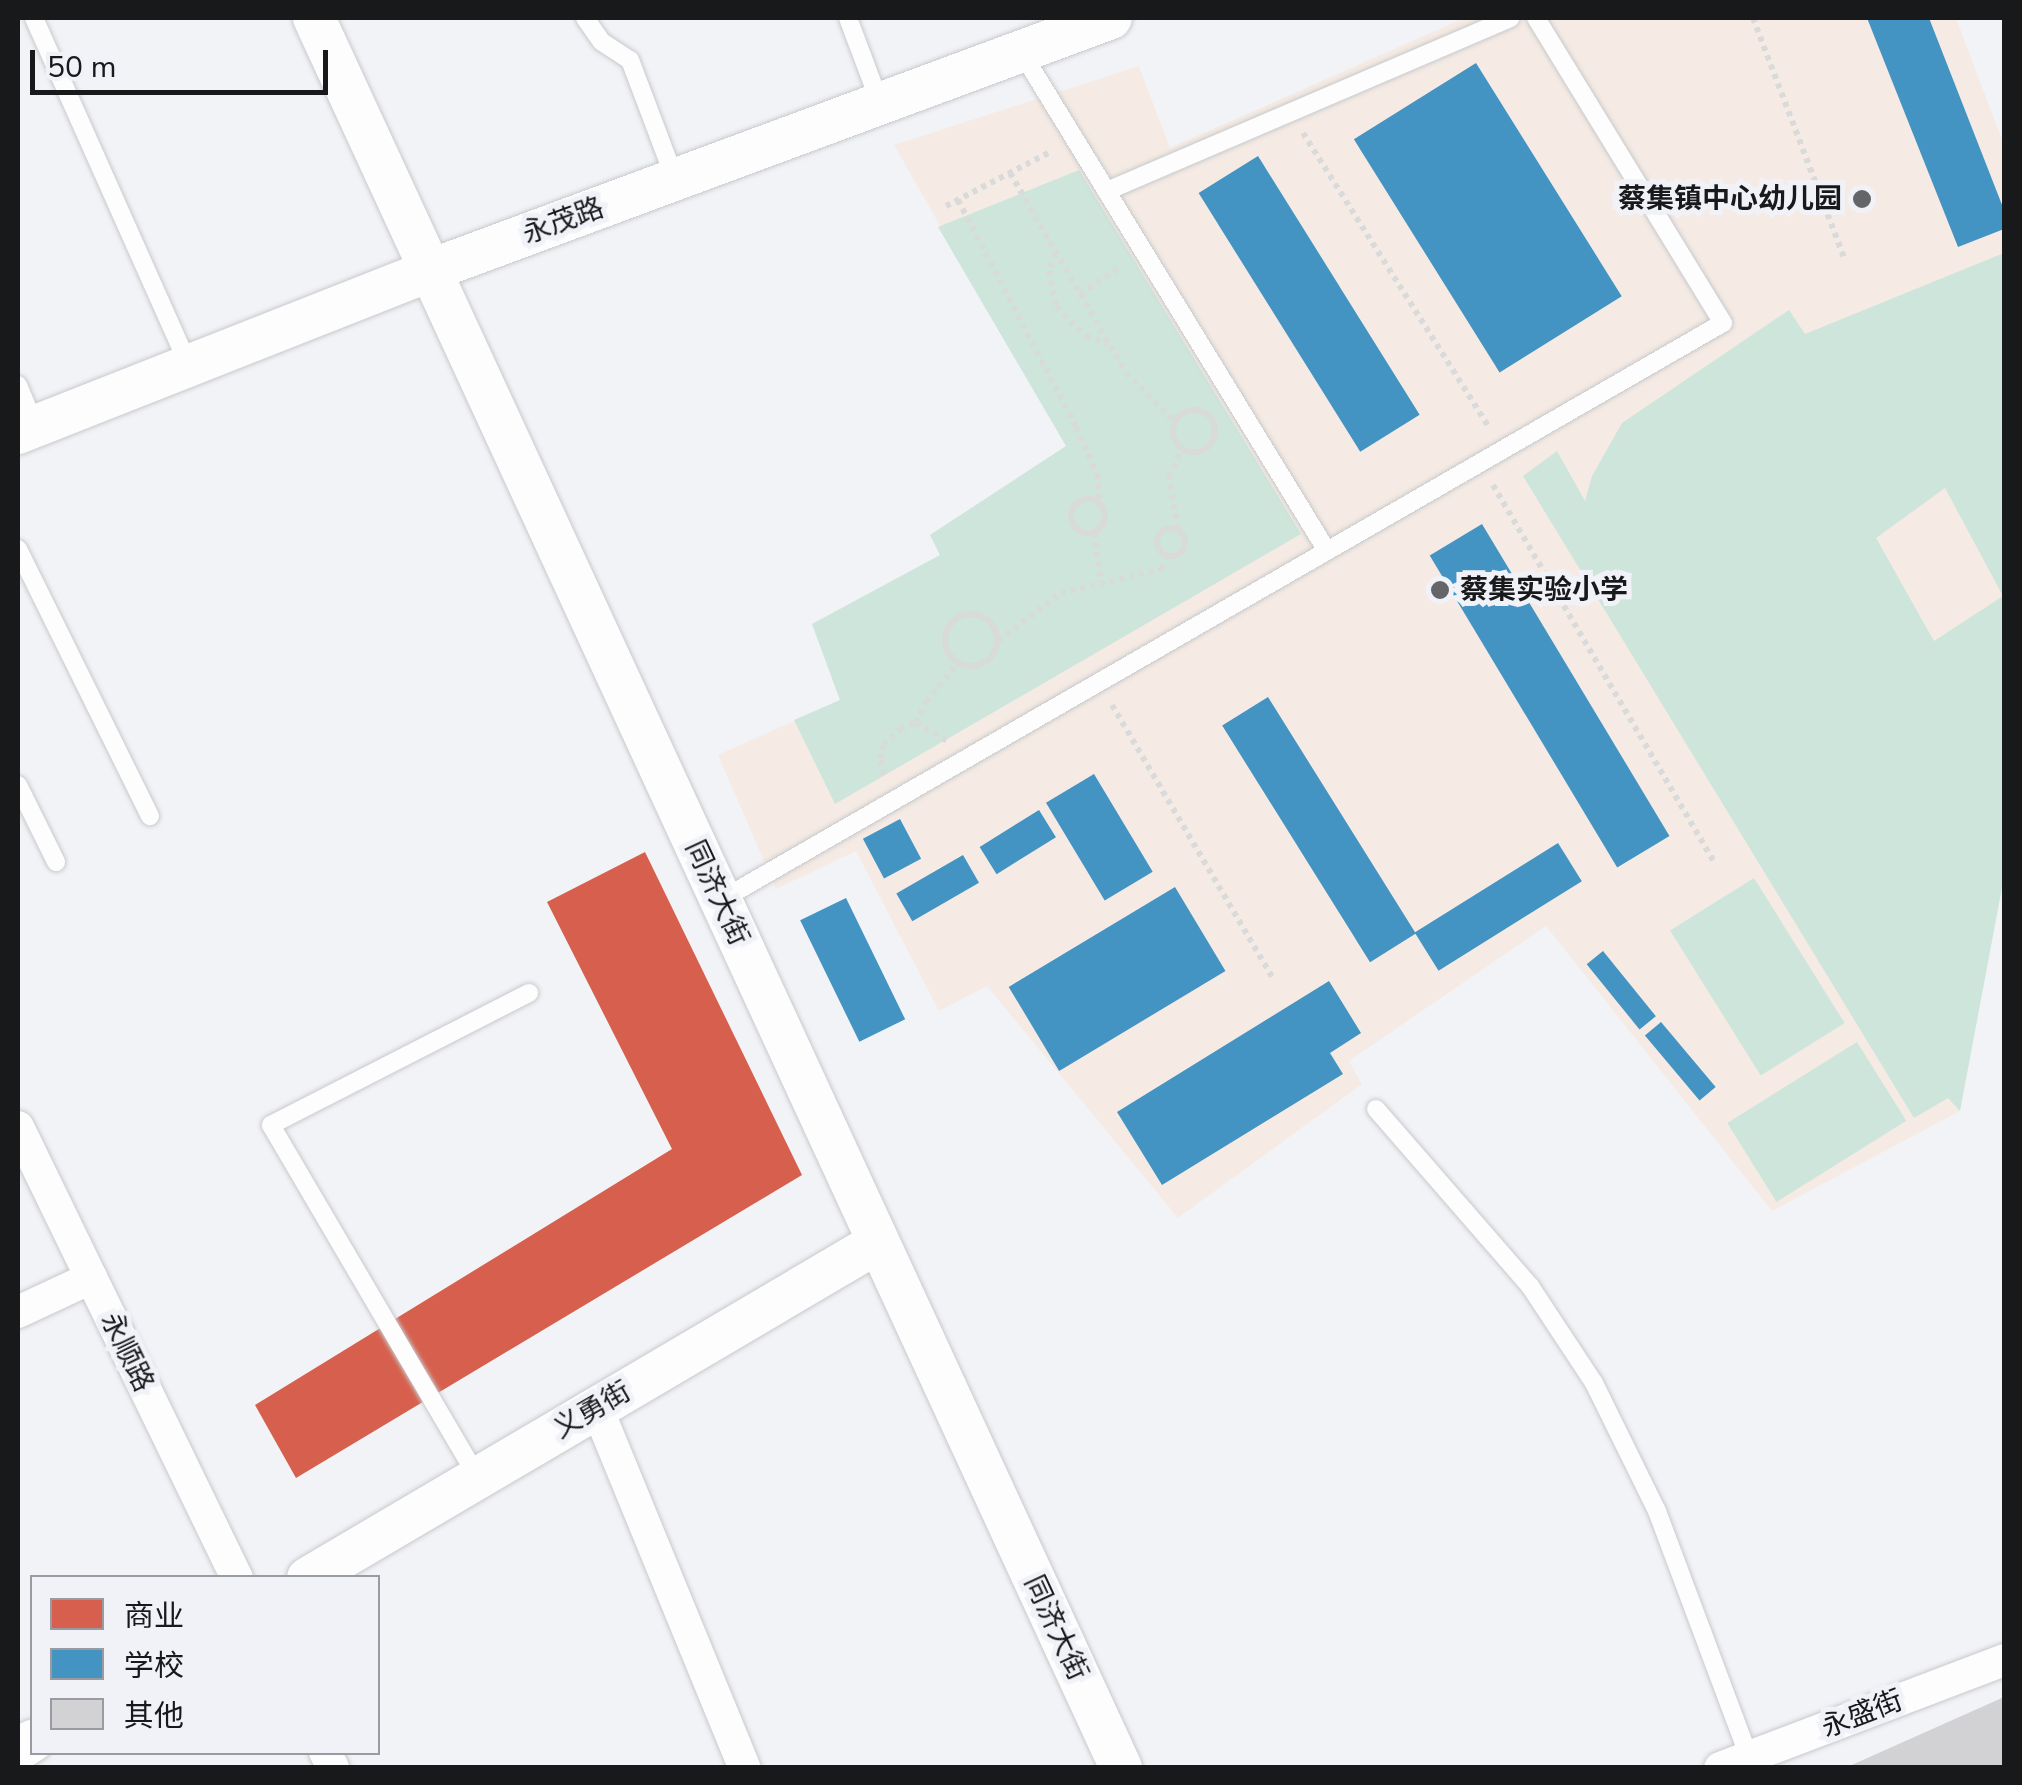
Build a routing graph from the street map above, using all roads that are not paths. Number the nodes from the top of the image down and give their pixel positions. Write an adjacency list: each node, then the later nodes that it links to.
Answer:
1 (34, 18): 13 (lane)
2 (314, 18): 12 (street, 同济大街)
3 (585, 18): 10 (lane)
4 (848, 18): 9 (lane)
5 (1112, 18): 8 (street, 永茂路)
6 (1510, 18): 11 (lane)
7 (1536, 18): 17 (lane)
8 (1022, 52): 9 (street, 永茂路); 11 (lane)
9 (880, 102): 10 (street, 永茂路)
10 (676, 179): 12 (street, 永茂路)
11 (1107, 191): 17 (lane)
12 (431, 270): 13 (street, 永茂路); 21 (street, 同济大街)
13 (188, 365): 15 (street, 永茂路)
14 (18, 385): 15 (lane)
15 (26, 429)
16 (18, 549): 19 (lane)
17 (1327, 551): 21 (lane)
18 (18, 784): 20 (lane)
19 (150, 816)
20 (56, 862)
21 (721, 900): 25 (street, 同济大街)
22 (528, 993): 29 (lane)
23 (1376, 1109): 33 (lane)
24 (18, 1127): 26 (street, 永顺路)
25 (877, 1243): 28 (street, 义勇街); 35 (street, 同济大街)
26 (91, 1278): 27 (street); 30 (street, 永顺路)
27 (18, 1312)
28 (597, 1408): 29 (street, 义勇街); 34 (street)
29 (478, 1478): 31 (street, 义勇街)
30 (236, 1575)
31 (313, 1575)
32 (2004, 1660): 33 (street, 永盛街)
33 (1734, 1762)
34 (746, 1768)
35 (1121, 1768)

